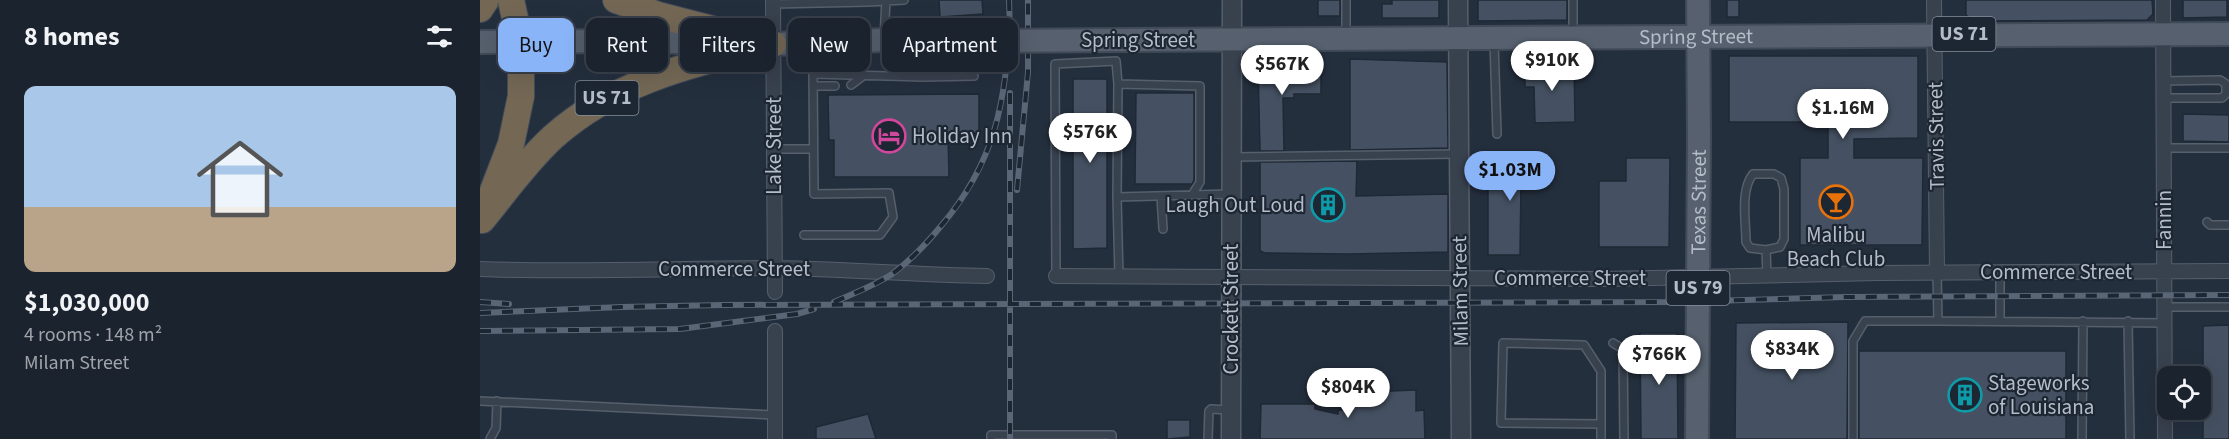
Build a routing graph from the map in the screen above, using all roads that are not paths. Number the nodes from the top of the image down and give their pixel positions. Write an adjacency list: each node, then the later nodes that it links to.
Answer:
1 (486, 0): 15 (highway)
2 (511, 0): 56 (highway, bridge)
3 (616, 0): 18 (highway)
4 (904, 0): 13 (lane)
5 (1232, 0): 27 (street, Crockett Street)
6 (1346, 0): 28 (lane)
7 (1458, 0): 25 (street, Milam Street)
8 (1573, 0): 23 (lane)
9 (1698, 0): 22 (main road, Texas Street / US 79)
10 (1934, 0): 20 (street, Travis Street)
11 (2163, 0): 19 (street, Fannin)
12 (868, 1): 13 (lane); 14 (lane)
13 (886, 1): 17 (lane)
14 (773, 2): 16 (street, Lake Street)
15 (480, 9)
16 (773, 18)
17 (885, 18)
18 (680, 21)
19 (2163, 33): 20 (main road, Spring Street / US 71); 21 (main road, Spring Street / US 71); 39 (street, Fannin)
20 (1934, 34): 22 (main road, Spring Street / US 71); 66 (street, Travis Street)
21 (2229, 34)
22 (1698, 35): 23 (main road, Spring Street / US 71); 100 (main road, Texas Street / US 79, bridge)
23 (1573, 37): 24 (main road, Spring Street / US 71)
24 (1494, 38): 25 (main road, Spring Street / US 71); 45 (lane)
25 (1458, 39): 28 (main road, Spring Street / US 71); 50 (street, Milam Street)
26 (882, 40): 32 (main road, Spring Street / US 71)
27 (1233, 40): 28 (main road, Spring Street / US 71); 29 (main road, Spring Street / US 71, bridge); 51 (street, Crockett Street)
28 (1346, 40)
29 (1018, 41)
30 (480, 42): 31 (main road, Spring Street)
31 (680, 42)
32 (776, 45)
33 (680, 67): 56 (highway, US 71)
34 (773, 72): 48 (street, Lake Street)
35 (923, 72): 38 (lane)
36 (864, 75): 38 (lane); 41 (lane); 42 (lane)
37 (974, 76): 38 (lane)
38 (923, 77)
39 (2163, 81): 44 (street, Fannin); 44 (lane)
40 (1118, 84): 53 (lane); 55 (lane); 70 (lane)
41 (851, 85)
42 (813, 86): 43 (lane); 49 (lane)
43 (835, 86)
44 (2164, 98): 46 (street, Fannin)
45 (1497, 134)
46 (2164, 148): 47 (lane); 64 (street, Fannin)
47 (2229, 148)
48 (774, 149): 49 (lane); 62 (street, Lake Street)
49 (813, 150): 60 (lane)
50 (1459, 154): 51 (lane); 73 (street, Milam Street)
51 (1232, 157): 52 (street, Crockett Street)
52 (1231, 194): 53 (lane); 72 (street, Crockett Street)
53 (1192, 195): 54 (lane)
54 (1161, 196): 55 (lane); 59 (lane)
55 (1117, 197): 71 (lane)
56 (481, 222)
57 (2207, 222): 58 (lane)
58 (2229, 225)
59 (1163, 229)
60 (804, 235)
61 (1766, 250): 61 (lane); 68 (lane)
62 (774, 268): 63 (street, Commerce Street); 69 (street, Commerce Street); 74 (street, Lake Street)
63 (480, 269)
64 (2164, 271): 65 (street, Commerce Street); 67 (street, Commerce Street); 75 (street, Fannin)
65 (2229, 271)
66 (1937, 272): 67 (street, Commerce Street); 68 (street, Commerce Street); 78 (lane)
67 (2000, 272): 77 (lane)
68 (1767, 275): 73 (street, Commerce Street)
69 (987, 276)
70 (1056, 276): 71 (street, Commerce Street)
71 (1119, 276): 72 (street, Commerce Street)
72 (1230, 277): 73 (street, Commerce Street); 87 (street, Crockett Street)
73 (1459, 278): 97 (street, Milam Street)
74 (775, 292)
75 (2164, 307): 76 (lane); 81 (street, Fannin)
76 (2229, 307)
77 (2000, 320): 78 (lane); 79 (lane)
78 (1938, 321): 101 (lane)
79 (2083, 321): 80 (lane); 102 (lane)
80 (2128, 321): 81 (lane); 103 (lane)
81 (2165, 323): 84 (street, Fannin)
82 (775, 331): 88 (street)
83 (1613, 342): 99 (lane)
84 (2166, 366)
85 (480, 401): 86 (lane)
86 (497, 401): 88 (lane); 91 (lane)
87 (1231, 410): 95 (lane); 96 (street, Crockett Street)
88 (775, 415): 92 (street)
89 (2166, 420): 104 (street, Fannin)
90 (1601, 424): 90 (lane); 98 (lane)
91 (490, 439)
92 (775, 439)
93 (991, 439): 94 (lane)
94 (1112, 439)
95 (1208, 439)
96 (1231, 439)
97 (1461, 439)
98 (1601, 439)
99 (1624, 439)
100 (1697, 439)
101 (1853, 439)
102 (2082, 439)
103 (2130, 439)
104 (2165, 439)

